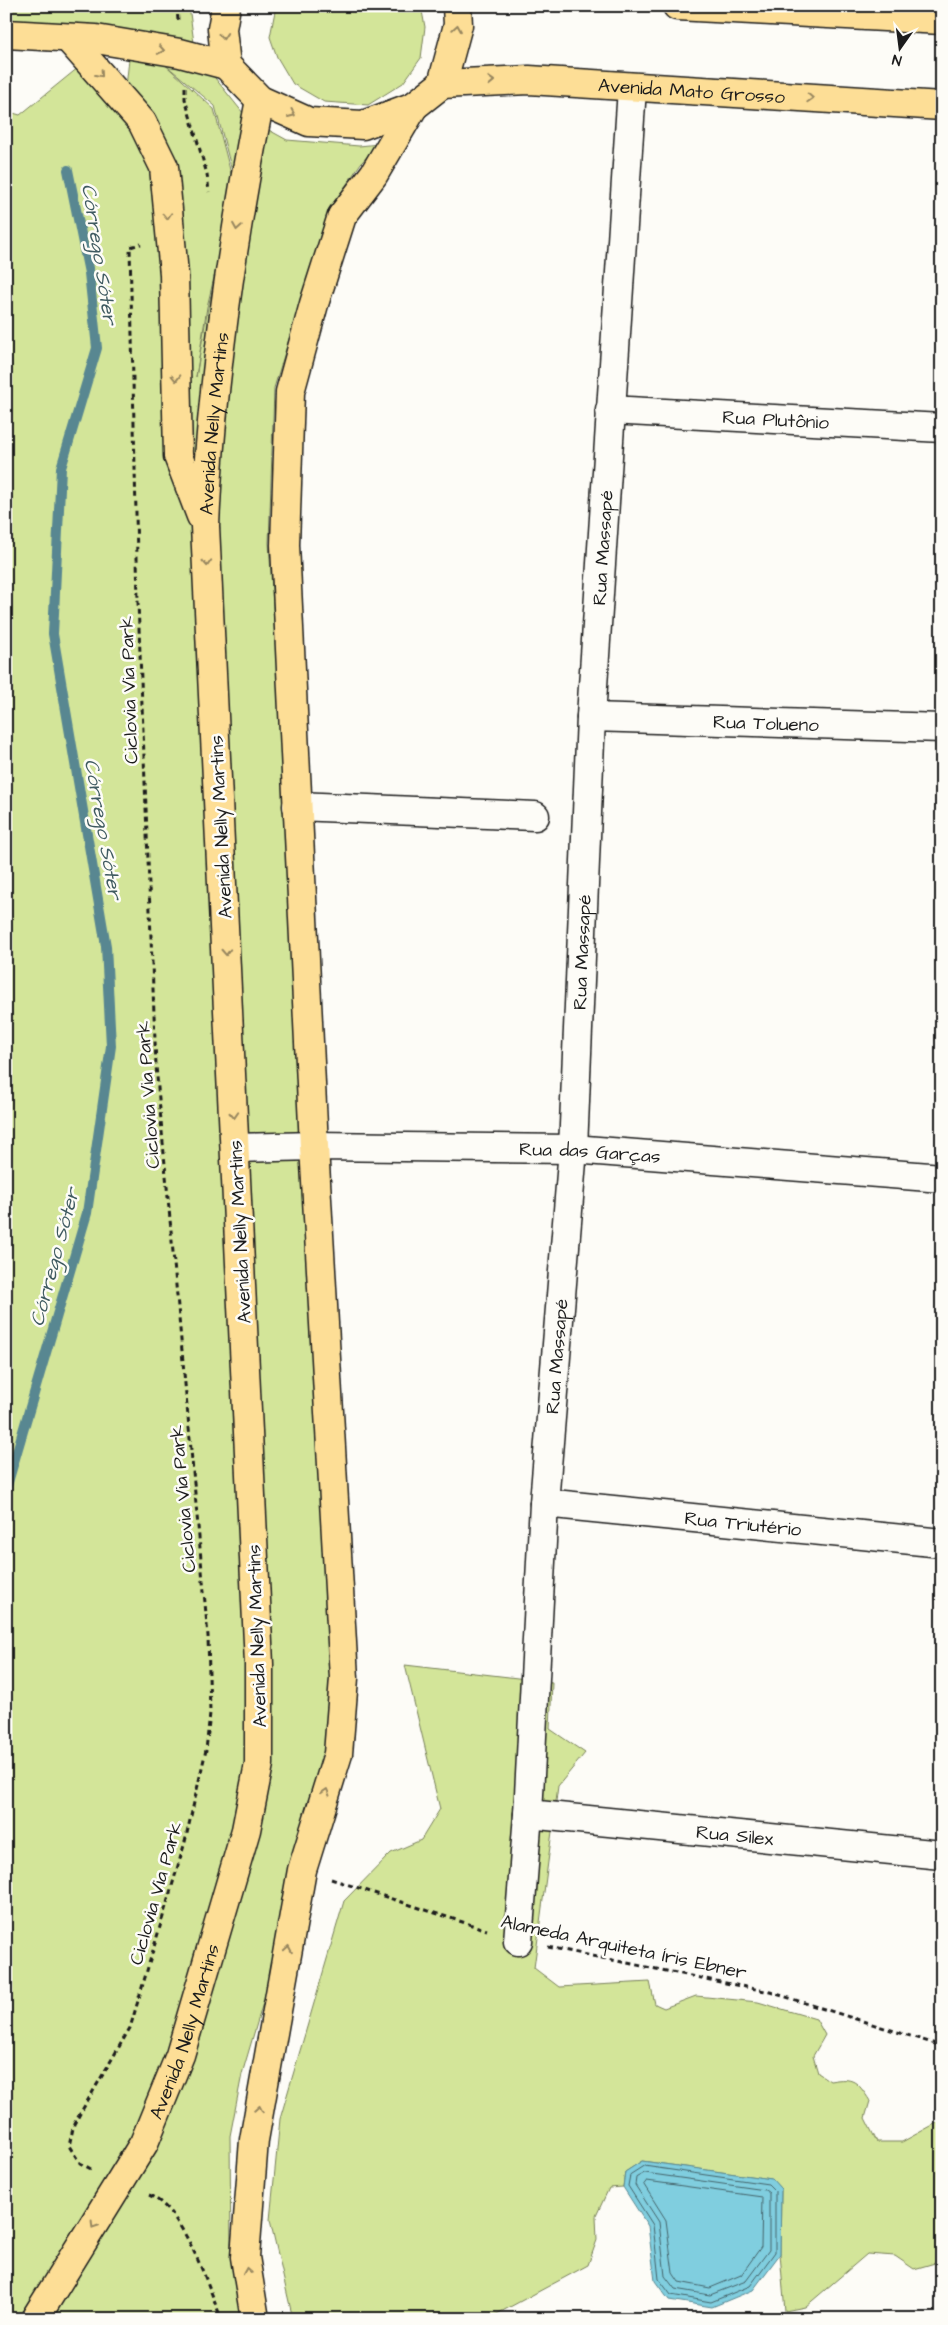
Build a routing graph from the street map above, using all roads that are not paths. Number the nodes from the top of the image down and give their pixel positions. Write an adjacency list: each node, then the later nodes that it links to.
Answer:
1 (226, 6): 7 (main road, one-way to 7)
2 (457, 6): 8 (main road, one-way to 2)
3 (677, 6): 4 (main road)
4 (942, 20)
5 (6, 34): 6 (main road)
6 (68, 38): 7 (main road, one-way to 7); 15 (main road, one-way to 15)
7 (226, 65): 10 (main road)
8 (442, 84): 9 (main road, Avenida Mato Grosso, one-way to 9); 11 (main road)
9 (632, 88): 12 (main road, Avenida Mato Grosso, one-way to 12); 13 (street, Rua Massapé)
10 (260, 100): 11 (main road, one-way to 11); 15 (main road, Avenida Nelly Martins, one-way to 15)
11 (414, 106): 18 (main road)
12 (942, 106)
13 (610, 410): 14 (street, Rua Plutônio); 16 (street, Rua Massapé)
14 (942, 428)
15 (205, 526): 21 (main road, Avenida Nelly Martins, one-way to 21)
16 (590, 718): 17 (street, Rua Tolueno); 22 (street, Rua Massapé)
17 (942, 728)
18 (297, 806): 19 (street); 20 (main road)
19 (535, 816)
20 (314, 1146): 21 (street, Rua das Garças); 22 (street, Rua das Garças); 30 (main road, one-way to 20)
21 (236, 1148): 29 (main road, Avenida Nelly Martins, one-way to 29)
22 (573, 1149): 23 (street, Rua das Garças); 24 (street, Rua Massapé)
23 (942, 1178)
24 (544, 1503): 25 (street, Rua Triutério); 26 (street, Rua Massapé)
25 (942, 1544)
26 (528, 1814): 27 (street, Rua Silex); 28 (street, Rua Massapé)
27 (942, 1855)
28 (518, 1941)
29 (35, 2319)
30 (255, 2319)

